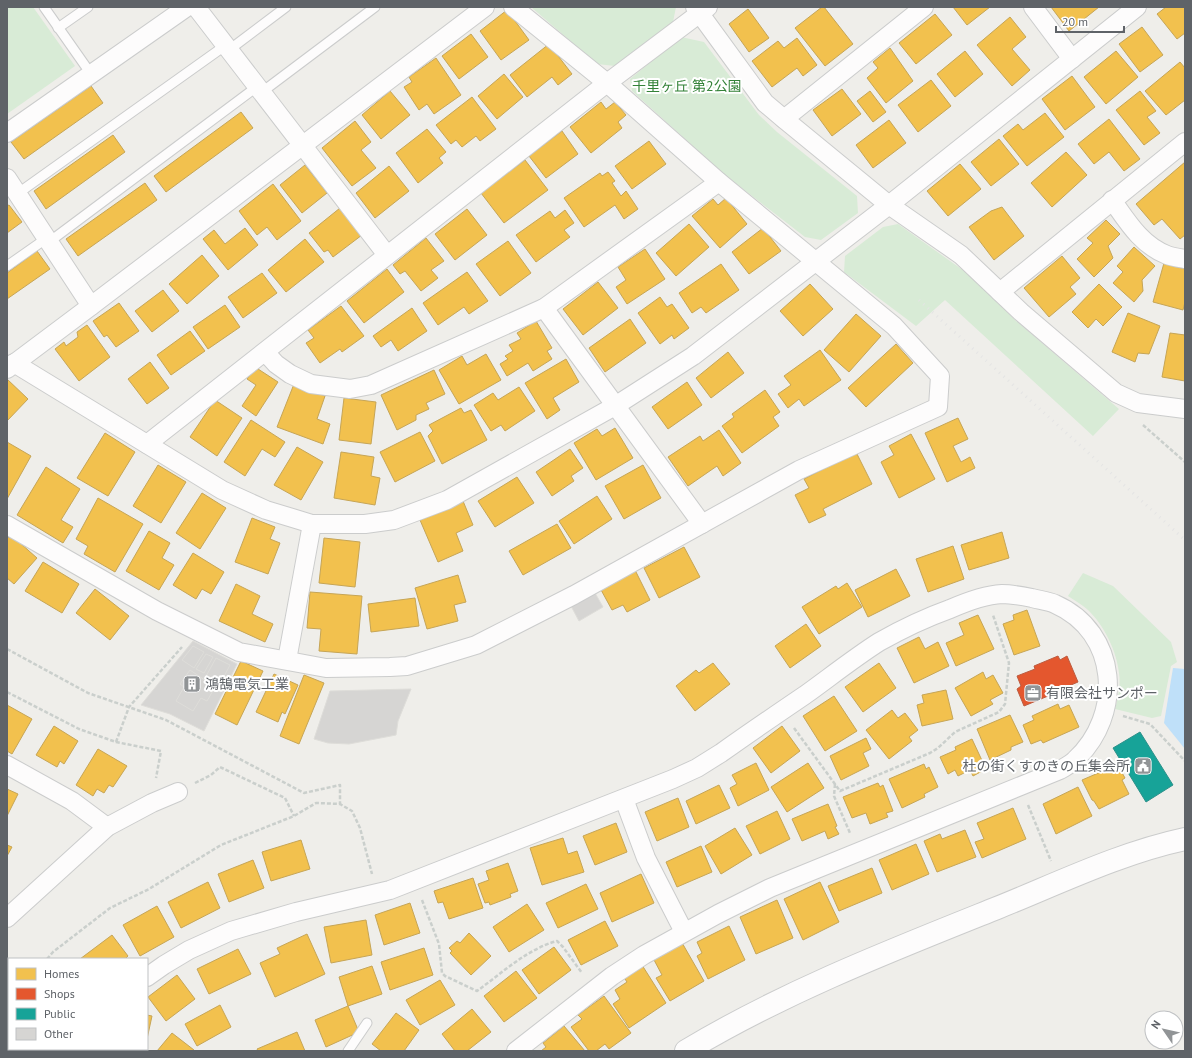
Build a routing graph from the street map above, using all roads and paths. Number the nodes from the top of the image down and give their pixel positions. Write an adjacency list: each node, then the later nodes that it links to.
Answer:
1 (44, 7): 13 (lane)
2 (88, 7): 13 (lane)
3 (187, 7): 16 (street)
4 (196, 7): 14 (street)
5 (286, 7): 14 (lane)
6 (375, 7): 18 (lane)
7 (485, 7): 22 (street)
8 (513, 7): 17 (street)
9 (924, 7): 19 (street)
10 (1033, 7): 15 (street)
11 (1137, 7): 15 (street)
12 (701, 9): 17 (street); 19 (street)
13 (58, 28): 16 (lane)
14 (228, 47): 18 (street); 24 (lane)
15 (1072, 59): 26 (street)
16 (90, 74): 20 (street)
17 (607, 83): 23 (street); 28 (street)
18 (260, 89): 22 (street); 27 (lane)
19 (784, 119): 26 (street)
20 (7, 133)
21 (1185, 142): 25 (street)
22 (302, 145): 28 (street); 33 (street)
23 (719, 182): 30 (street); 34 (street)
24 (12, 191): 27 (street)
25 (1112, 200): 29 (street); 32 (street)
26 (889, 205): 30 (street); 32 (street)
27 (48, 240): 31 (lane); 33 (street)
28 (387, 255): 35 (street)
29 (1185, 259)
30 (816, 262): 38 (street); 43 (street)
31 (7, 266)
32 (1000, 292): 37 (street)
33 (92, 306): 36 (street)
34 (544, 308): 35 (street); 38 (street)
35 (265, 352): 40 (street)
36 (11, 366): 40 (street)
37 (1126, 398): 39 (street); 41 (path)
38 (615, 406): 42 (street); 43 (street)
39 (1185, 409)
40 (147, 444): 42 (street)
41 (1185, 462)
42 (312, 524): 48 (street)
43 (702, 524): 48 (street)
44 (7, 525): 46 (street)
45 (987, 597): 51 (street); 52 (street); 57 (path)
46 (196, 631): 48 (street); 50 (path)
47 (7, 649): 50 (path)
48 (287, 660)
49 (7, 692): 53 (path)
50 (129, 707): 53 (path); 62 (path)
51 (782, 711): 57 (path); 60 (street)
52 (1105, 712): 54 (path); 58 (street)
53 (116, 742): 61 (path)
54 (1185, 761)
55 (7, 765): 64 (street)
56 (210, 775): 63 (path)
57 (834, 783): 66 (path)
58 (1020, 786): 66 (street); 67 (path)
59 (178, 792): 61 (street)
60 (624, 798): 68 (street); 71 (street)
61 (152, 803): 64 (street)
62 (340, 804): 63 (path); 69 (path)
63 (294, 816): 72 (path)
64 (107, 827): 70 (street)
65 (1185, 839): 78 (street)
66 (858, 852): 71 (street)
67 (1051, 861)
68 (415, 881): 69 (street); 74 (path)
69 (377, 894): 73 (street)
70 (7, 918)
71 (684, 932): 74 (street)
72 (48, 958)
73 (148, 976)
74 (594, 989): 77 (street)
75 (367, 1023): 76 (lane)
76 (348, 1051)
77 (516, 1051)
78 (686, 1051)

